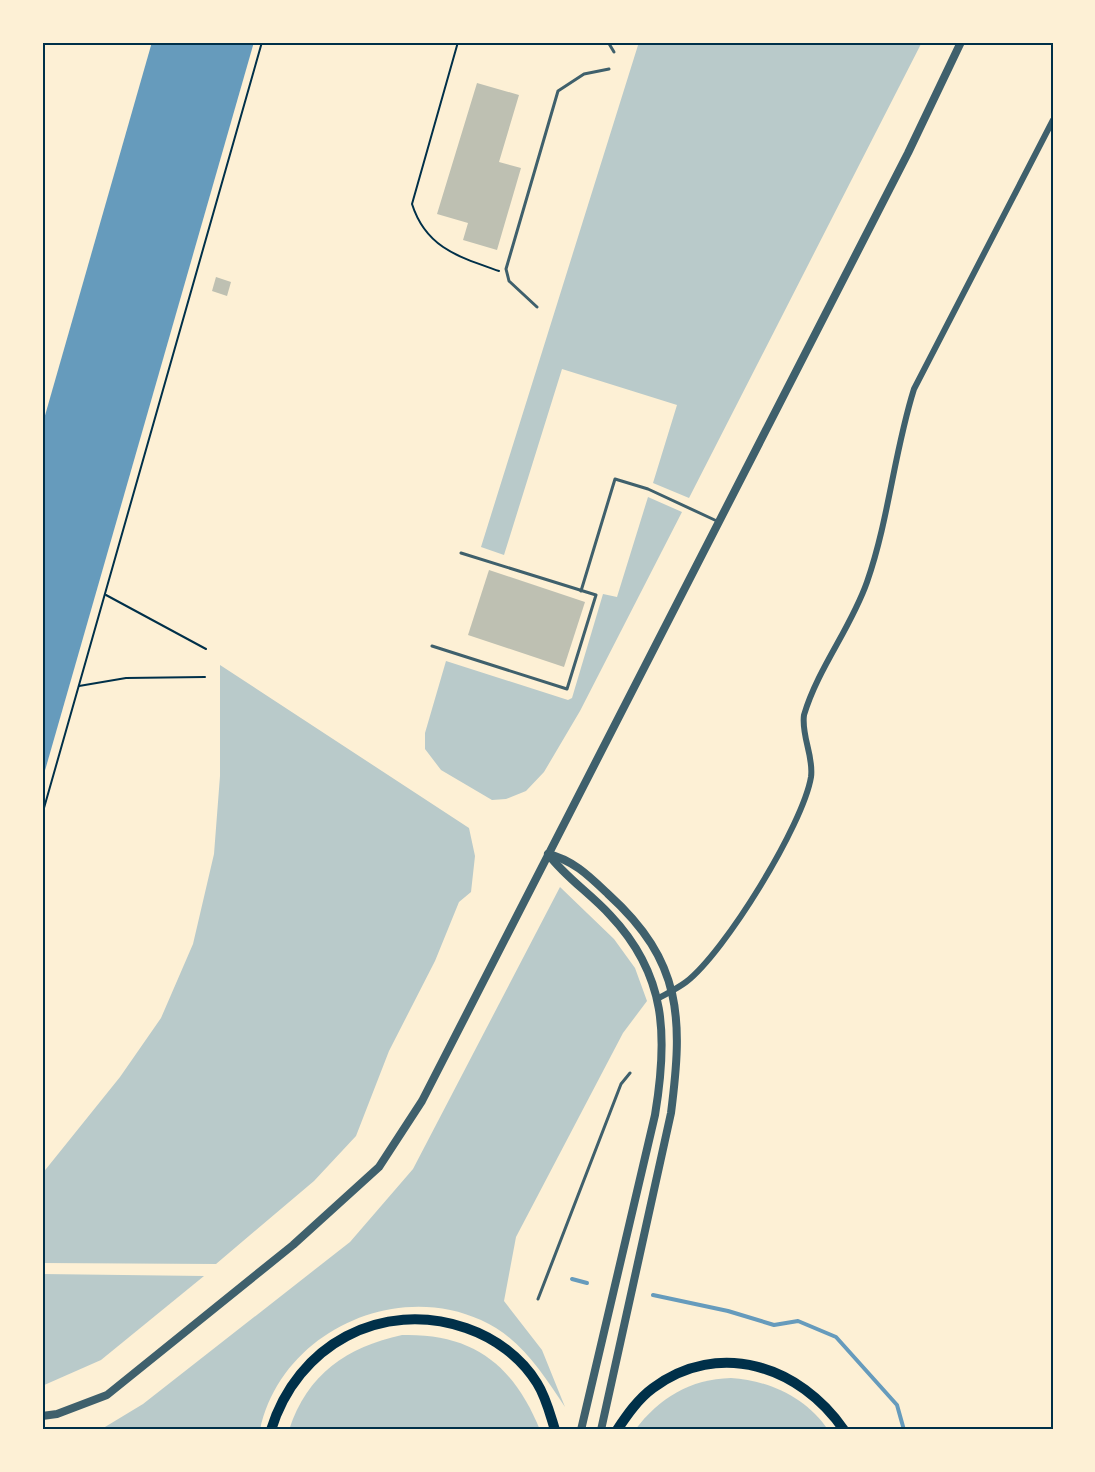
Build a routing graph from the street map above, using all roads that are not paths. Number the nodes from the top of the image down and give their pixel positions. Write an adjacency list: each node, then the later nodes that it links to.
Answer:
1 (608, 42): 3 (lane)
2 (961, 42): 7 (street)
3 (614, 52)
4 (609, 69): 6 (lane)
5 (1053, 120): 12 (street)
6 (537, 307)
7 (718, 522): 9 (lane); 11 (street)
8 (461, 553): 9 (lane)
9 (582, 591): 10 (lane)
10 (432, 646)
11 (548, 854): 12 (street); 13 (street); 16 (street)
12 (673, 990): 13 (street); 20 (street)
13 (659, 998): 19 (street)
14 (630, 1073): 15 (lane)
15 (538, 1299)
16 (42, 1416)
17 (271, 1430): 18 (highway)
18 (555, 1430)
19 (581, 1430)
20 (601, 1430)
21 (617, 1430): 22 (highway)
22 (844, 1430)

